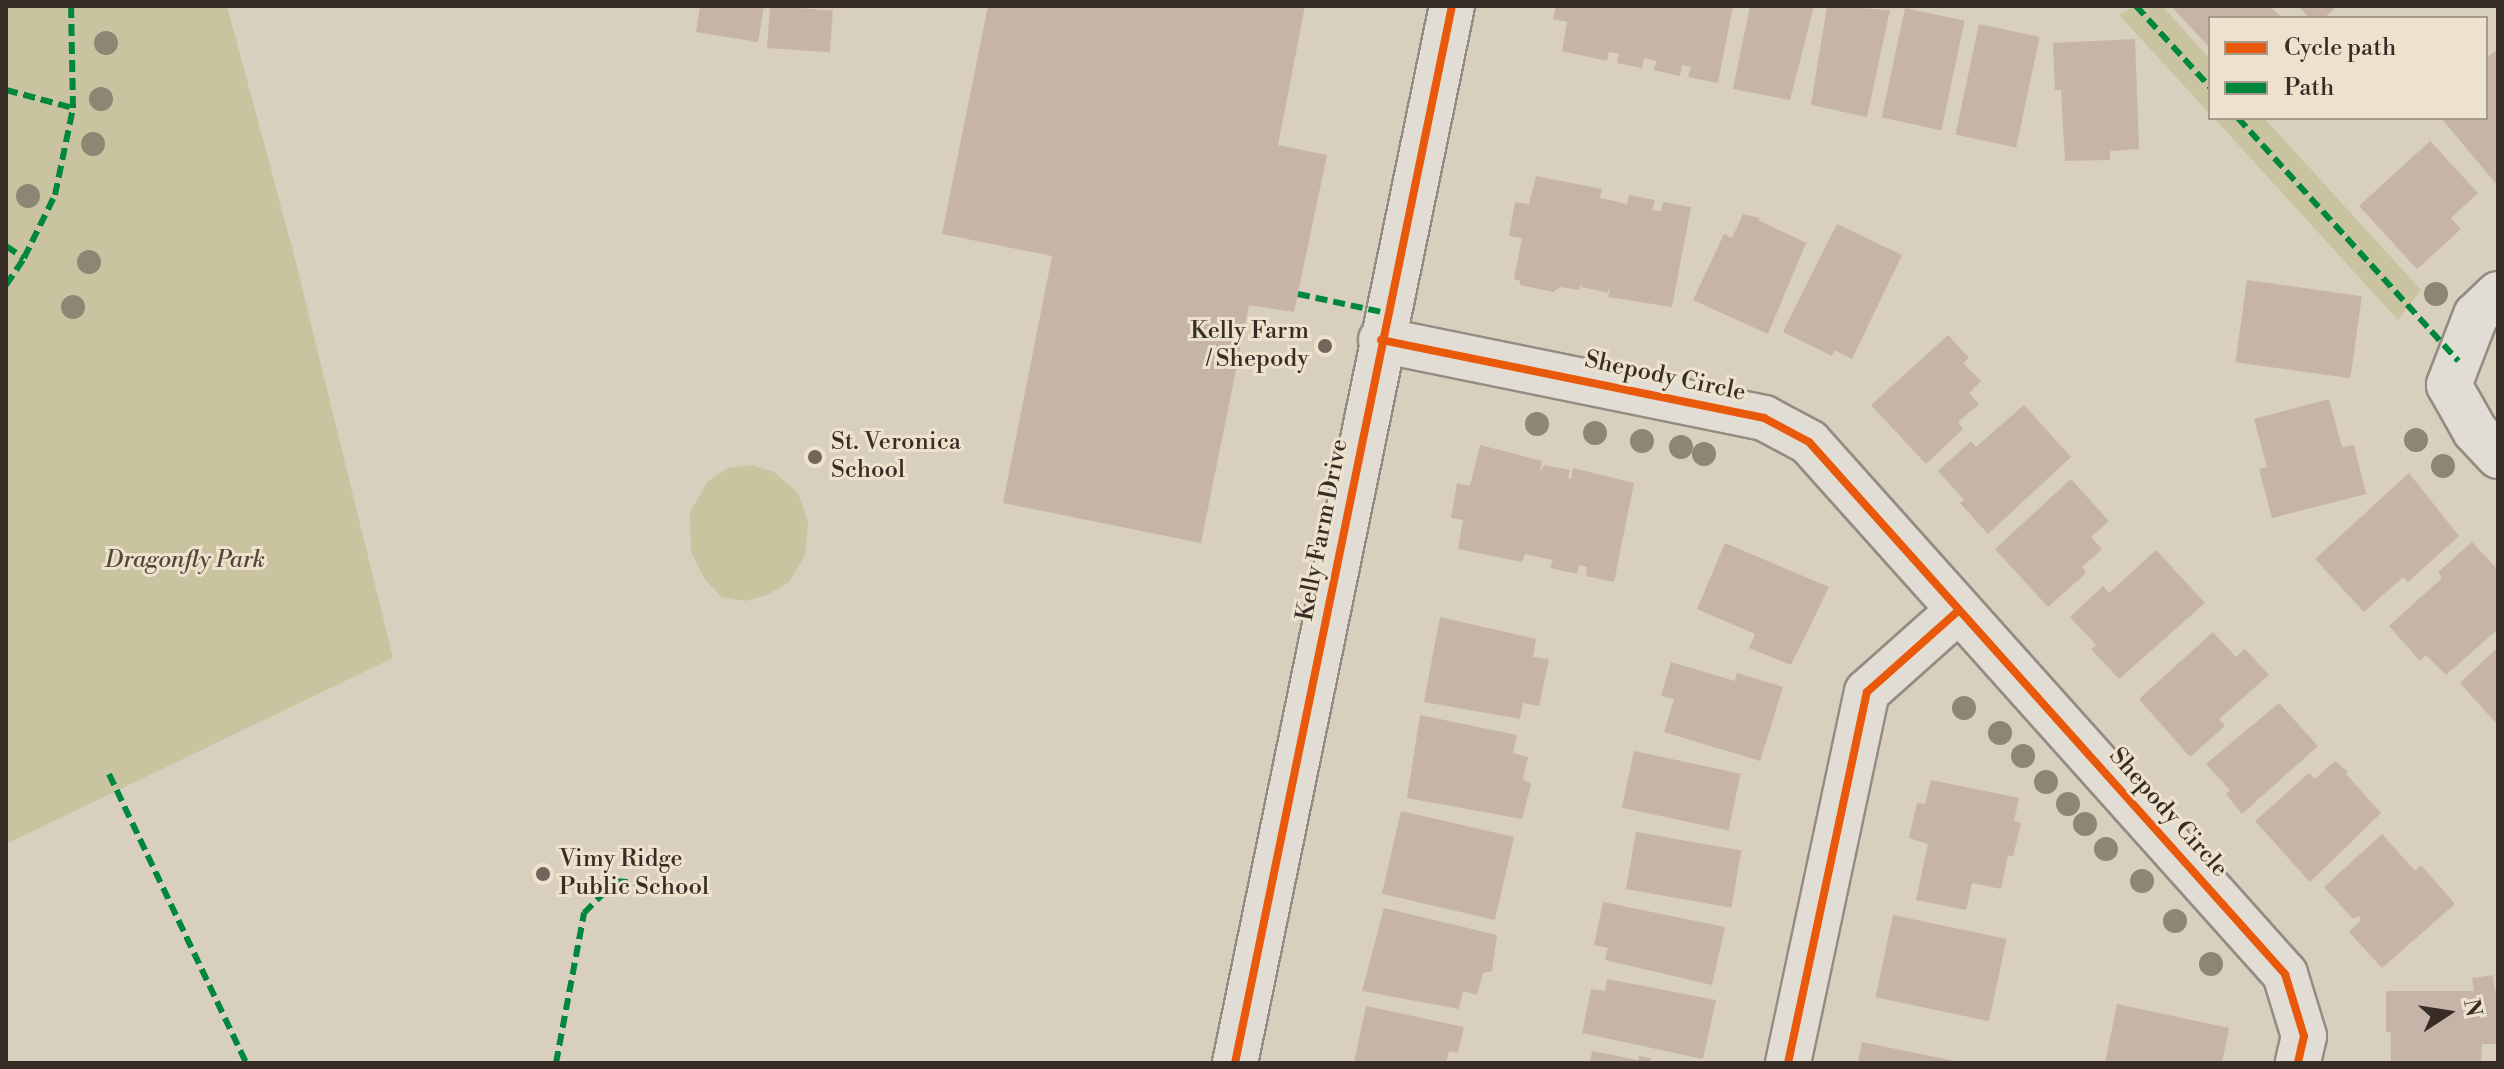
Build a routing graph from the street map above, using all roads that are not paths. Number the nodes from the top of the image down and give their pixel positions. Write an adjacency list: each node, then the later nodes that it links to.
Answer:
1 (1452, 6): 3 (street, Kelly Farm Drive)
2 (2498, 294): 4 (street)
3 (1381, 340): 5 (street, Shepody Circle); 6 (street, Kelly Farm Drive)
4 (2498, 456)
5 (1959, 610): 7 (street); 8 (street, Shepody Circle)
6 (1235, 1063)
7 (1788, 1063)
8 (2298, 1063)

